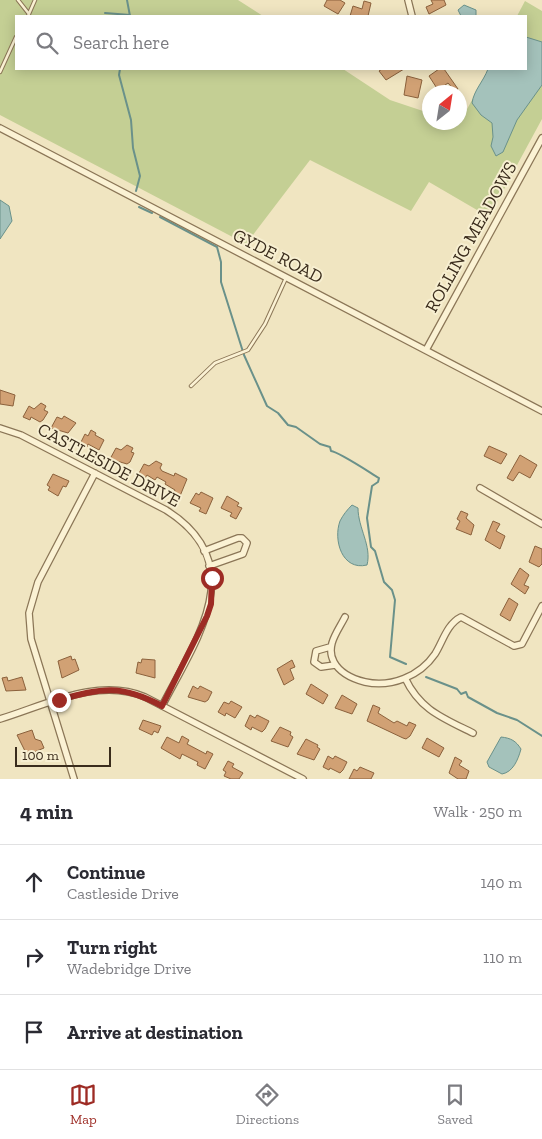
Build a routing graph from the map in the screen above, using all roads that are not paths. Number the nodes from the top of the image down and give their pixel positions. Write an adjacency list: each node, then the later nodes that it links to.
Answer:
1 (18, 0): 4 (lane)
2 (35, 0): 4 (lane)
3 (408, 0): 5 (street)
4 (28, 15)
5 (412, 15)
6 (15, 39): 7 (lane)
7 (0, 72)
8 (0, 128): 10 (street, GYDE ROAD)
9 (542, 138): 11 (street, ROLLING MEADOWS)
10 (286, 278): 11 (street, GYDE ROAD); 12 (lane)
11 (426, 350): 13 (street, GYDE ROAD)
12 (192, 386)
13 (542, 411)
14 (0, 428): 15 (street, CASTLESIDE DRIVE)
15 (95, 473): 18 (street, CASTLESIDE DRIVE); 25 (street)
16 (480, 488): 17 (street)
17 (542, 524)
18 (204, 550): 19 (street, CASTLESIDE DRIVE); 19 (street)
19 (209, 566): 26 (street, CASTLESIDE DRIVE)
20 (542, 606): 24 (street)
21 (345, 617): 22 (street)
22 (330, 648): 23 (street); 23 (street)
23 (335, 665): 24 (street)
24 (405, 678): 28 (street)
25 (50, 703): 26 (street); 27 (street); 29 (street)
26 (162, 706): 30 (street)
27 (0, 719)
28 (473, 733)
29 (74, 779)
30 (303, 779)

